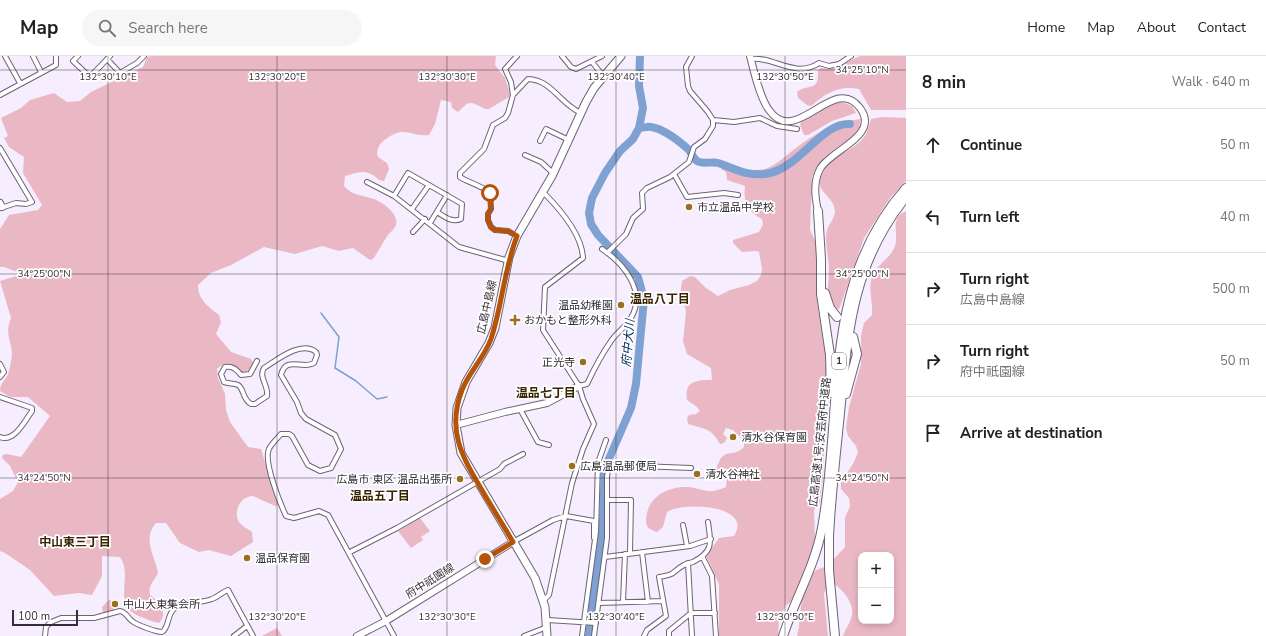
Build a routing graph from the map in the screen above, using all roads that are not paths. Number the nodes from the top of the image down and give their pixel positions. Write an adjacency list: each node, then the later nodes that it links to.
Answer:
1 (6, 56): 17 (street)
2 (33, 56): 15 (street)
3 (56, 56): 15 (street)
4 (78, 56): 13 (street)
5 (144, 56): 13 (street)
6 (517, 56): 19 (street)
7 (562, 56): 14 (street)
8 (602, 56): 14 (street)
9 (622, 56): 16 (main road, 広島中島線)
10 (692, 56): 21 (street)
11 (851, 56): 12 (street)
12 (750, 57): 22 (street)
13 (108, 58)
14 (592, 62): 16 (street)
15 (41, 72): 17 (street)
16 (604, 76): 20 (main road, 広島中島線)
17 (20, 83): 18 (street)
18 (0, 95)
19 (513, 95): 20 (street); 45 (street)
20 (581, 113): 24 (main road, 広島中島線)
21 (713, 120): 22 (street); 29 (street)
22 (781, 124): 23 (street); 40 (street)
23 (797, 129)
24 (569, 140): 25 (street); 28 (main road, 広島中島線)
25 (540, 141)
26 (0, 148): 38 (street)
27 (525, 155): 28 (street)
28 (553, 173): 33 (main road, 広島中島線)
29 (674, 174): 35 (street); 47 (street)
30 (367, 182): 36 (street)
31 (428, 185): 34 (street); 36 (street); 39 (street)
32 (906, 188): 66 (highway, 広島高速1号;安芸府中道路 / 1)
33 (543, 192): 45 (main road, 広島中島線); 54 (street)
34 (447, 195): 41 (street); 41 (street)
35 (738, 195)
36 (394, 196): 39 (street)
37 (906, 197): 66 (highway, 広島高速1号;安芸府中道路 / 1)
38 (1, 207)
39 (412, 209): 42 (street)
40 (818, 211): 49 (highway); 66 (highway)
41 (437, 212): 43 (street)
42 (425, 220): 43 (street); 44 (street)
43 (430, 223): 48 (street)
44 (413, 232)
45 (517, 236): 48 (main road, 広島中島線)
46 (602, 249): 47 (street)
47 (608, 252): 54 (street)
48 (508, 261): 57 (main road, 広島中島線)
49 (837, 317)
50 (853, 337): 66 (highway)
51 (257, 361): 76 (street)
52 (0, 364): 53 (street)
53 (0, 378)
54 (579, 386): 56 (street); 62 (street)
55 (0, 397): 58 (street)
56 (520, 409): 57 (street); 60 (street)
57 (456, 425): 67 (main road, 広島中島線)
58 (0, 437)
59 (606, 440): 63 (street)
60 (549, 446)
61 (523, 454): 67 (street)
62 (579, 461): 63 (street); 69 (street)
63 (598, 464): 64 (street); 73 (street)
64 (609, 464): 65 (street); 68 (street)
65 (691, 468)
66 (831, 475): 108 (highway, 広島高速1号;安芸府中道路 / 1); 109 (highway, 広島高速1号;安芸府中道路 / 1)
67 (477, 481): 74 (main road, 広島中島線); 76 (street)
68 (608, 500): 78 (street); 81 (street)
69 (566, 516): 73 (street); 74 (street); 83 (street)
70 (708, 522): 72 (street)
71 (683, 525): 75 (street)
72 (711, 539): 75 (street); 80 (street)
73 (595, 540): 91 (street)
74 (513, 542): 83 (main road, 広島中島線); 90 (street, 府中祇園線)
75 (687, 546): 77 (street)
76 (350, 552): 90 (street)
77 (642, 552): 78 (street); 86 (street)
78 (630, 553): 79 (street)
79 (625, 554): 81 (street); 85 (street)
80 (702, 556): 82 (street); 89 (street)
81 (605, 557): 87 (street)
82 (688, 563): 84 (street); 88 (street)
83 (544, 600): 93 (main road, 広島中島線)
84 (663, 601): 86 (street); 104 (street)
85 (623, 602): 86 (street); 87 (street)
86 (648, 602)
87 (599, 603): 92 (street)
88 (691, 613): 89 (street); 105 (street); 106 (street)
89 (715, 613): 107 (street)
90 (386, 621): 98 (street, 府中祇園線); 99 (street)
91 (584, 622): 92 (street); 93 (street); 102 (street)
92 (596, 623): 103 (street)
93 (547, 624): 100 (street); 101 (main road, 広島中島線)
94 (247, 626): 95 (street); 96 (street); 97 (street)
95 (45, 636)
96 (234, 636)
97 (252, 636)
98 (357, 636)
99 (394, 636)
100 (524, 636)
101 (547, 636)
102 (582, 636)
103 (594, 636)
104 (644, 636)
105 (669, 636)
106 (692, 636)
107 (716, 636)
108 (783, 636)
109 (835, 636)

